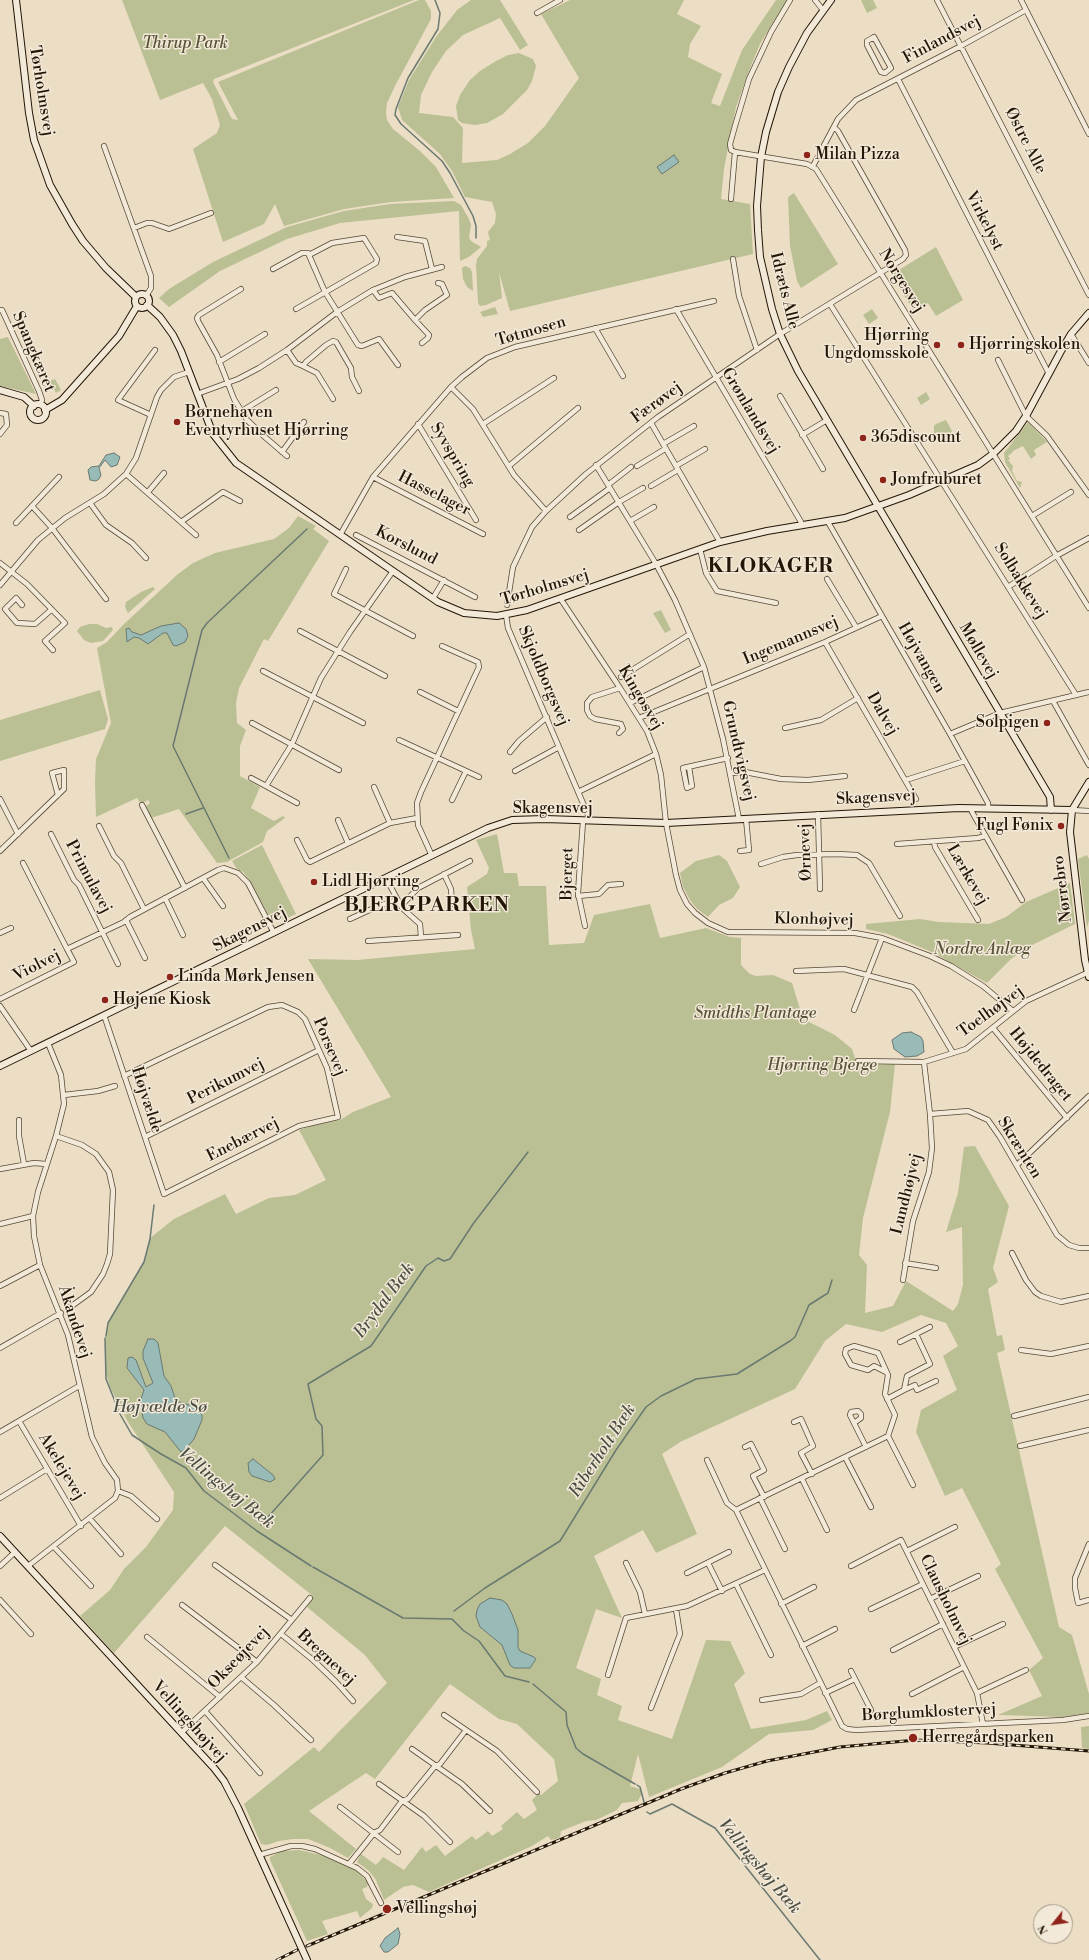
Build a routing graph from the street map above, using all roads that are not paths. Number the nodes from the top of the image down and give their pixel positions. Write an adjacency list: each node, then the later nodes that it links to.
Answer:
1 (16, 0): 37 (street, Tørholmsvej)
2 (560, 0): 10 (street)
3 (790, 0): 18 (street)
4 (815, 0): 8 (street)
5 (831, 0): 8 (street, Idræts Alle)
6 (937, 0): 11 (street, Østre Alle)
7 (1021, 0): 9 (street)
8 (823, 10): 19 (street, Idræts Alle)
9 (1026, 10): 11 (street, Finlandsvej); 16 (street)
10 (537, 13)
11 (961, 46): 13 (street, Finlandsvej); 35 (street, Østre Alle)
12 (887, 72): 12 (street, Finlandsvej); 14 (street, Finlandsvej)
13 (898, 79): 14 (street, Finlandsvej); 62 (street, Virkelyst)
14 (892, 82): 15 (street, Finlandsvej)
15 (834, 127): 20 (street, Finlandsvej); 30 (street, Færøvej)
16 (1089, 134)
17 (104, 146): 23 (street)
18 (735, 152): 19 (street); 21 (street)
19 (761, 157): 20 (street); 50 (street, Idræts Alle)
20 (813, 166): 30 (street, Norgesvej)
21 (731, 199)
22 (211, 213): 23 (street)
23 (134, 228): 36 (street)
24 (397, 237): 29 (street)
25 (309, 255): 28 (street); 34 (street); 34 (street)
26 (733, 259): 55 (street)
27 (442, 267): 29 (street)
28 (272, 269)
29 (432, 269): 33 (street)
30 (880, 272): 39 (street, Færøvej); 92 (street, Norgesvej)
31 (438, 283): 47 (street)
32 (240, 289): 57 (street)
33 (373, 290): 45 (street); 47 (street)
34 (325, 292): 42 (street); 45 (street)
35 (1089, 295)
36 (146, 296): 37 (street); 41 (street)
37 (136, 297): 40 (street)
38 (714, 301): 43 (street, Tøtmosen)
39 (830, 304): 50 (street, Færøvej); 104 (street, Solbakkevej)
40 (137, 306): 41 (street); 76 (street)
41 (147, 306): 61 (street, Tørholmsvej)
42 (296, 309)
43 (676, 309): 48 (street, Tøtmosen); 65 (street, Grønlandsvej)
44 (0, 310): 74 (street, Spangkæret)
45 (337, 312): 54 (street); 59 (street)
46 (1089, 313): 51 (street, Tørholmsvej)
47 (415, 320): 52 (street)
48 (595, 328): 63 (street); 67 (street, Tøtmosen)
49 (266, 334): 57 (street)
50 (780, 334): 55 (street, Færøvej); 81 (street, Idræts Alle)
51 (1071, 334): 58 (street); 62 (street, Tørholmsvej)
52 (422, 343)
53 (155, 350): 79 (street)
54 (287, 350): 60 (street); 66 (street)
55 (757, 350): 65 (street, Færøvej)
56 (998, 360): 80 (street)
57 (219, 362): 66 (street)
58 (1089, 363)
59 (398, 365)
60 (303, 366): 70 (street); 73 (street)
61 (189, 372): 71 (street, Tørholmsvej); 79 (street)
62 (1048, 374): 80 (street, Tørholmsvej)
63 (623, 376)
64 (554, 378): 85 (street)
65 (716, 378): 83 (street, Færøvej); 125 (street, Grønlandsvej)
66 (227, 383): 71 (street); 77 (street)
67 (451, 388): 84 (street, Tøtmosen); 85 (street)
68 (0, 390): 74 (street)
69 (276, 390): 77 (street)
70 (359, 391)
71 (196, 394): 129 (street, Tørholmsvej)
72 (780, 396): 88 (street)
73 (333, 399)
74 (37, 406): 76 (street); 76 (street)
75 (578, 408): 95 (street)
76 (45, 410)
77 (242, 411): 91 (street)
78 (0, 413): 87 (street)
79 (151, 415): 101 (street)
80 (1026, 416): 92 (street, Tørholmsvej); 110 (street)
81 (827, 420): 88 (street); 116 (street, Idræts Alle)
82 (304, 422): 91 (street)
83 (651, 423): 89 (street); 94 (street, Færøvej)
84 (418, 424): 103 (street, Tøtmosen); 120 (street, Syvspring)
85 (483, 424): 95 (street)
86 (694, 426): 89 (street)
87 (0, 434)
88 (802, 435): 99 (street)
89 (664, 447): 96 (street); 98 (street)
90 (705, 449): 98 (street)
91 (282, 452): 93 (street)
92 (993, 454): 104 (street, Tørholmsvej); 118 (street, Norgesvej)
93 (287, 456)
94 (596, 465): 105 (street, Grundtvigsvej); 117 (street, Færøvej)
95 (509, 466): 117 (street)
96 (637, 466)
97 (631, 467): 105 (street)
98 (677, 468): 106 (street); 133 (street)
99 (823, 469)
100 (164, 472): 108 (street)
101 (126, 474): 108 (street); 113 (street)
102 (59, 477): 114 (street)
103 (373, 477): 128 (street, Hasselager); 129 (street, Tøtmosen)
104 (941, 481): 116 (street, Tørholmsvej); 145 (street, Solbakkevej)
105 (609, 486): 112 (street, Grundtvigsvej); 119 (street)
106 (651, 486)
107 (643, 488): 112 (street)
108 (148, 492): 122 (street)
109 (1070, 492): 118 (street)
110 (1089, 495)
111 (240, 501): 122 (street)
112 (618, 502): 121 (street, Grundtvigsvej); 127 (street)
113 (90, 503): 126 (street); 136 (street)
114 (32, 506): 124 (street); 126 (street)
115 (654, 507): 121 (street)
116 (878, 507): 123 (street, Tørholmsvej); 180 (street, Møllevej)
117 (546, 511): 152 (street, Færøvej)
118 (1032, 516): 135 (street, Norgesvej)
119 (570, 517)
120 (476, 520)
121 (630, 521): 138 (street, Grundtvigsvej)
122 (181, 522): 131 (street)
123 (828, 522): 125 (street, Tørholmsvej); 157 (street, Højvangen)
124 (16, 523)
125 (801, 526): 133 (street, Tørholmsvej)
126 (52, 528): 140 (street); 149 (street)
127 (579, 530)
128 (483, 534)
129 (340, 535): 141 (street, Tørholmsvej)
130 (356, 535): 143 (street, Korslund)
131 (196, 536)
132 (1089, 538): 135 (street)
133 (720, 542): 134 (street, Tørholmsvej)
134 (700, 549): 138 (street, Tørholmsvej); 150 (street)
135 (1056, 556): 145 (street); 153 (street, Norgesvej)
136 (146, 558)
137 (0, 563): 140 (street)
138 (656, 564): 148 (street, Tørholmsvej); 160 (street, Grundtvigsvej)
139 (346, 569): 155 (street)
140 (12, 571): 144 (street); 154 (street)
141 (392, 571): 147 (street, Tørholmsvej); 155 (street)
142 (827, 579): 158 (street)
143 (444, 580): 146 (street, Korslund); 147 (street, Korslund)
144 (0, 585)
145 (1008, 587): 174 (street, Solbakkevej)
146 (475, 597)
147 (433, 598): 156 (street, Tørholmsvej)
148 (560, 598): 156 (street, Tørholmsvej); 170 (street, Kingosvej)
149 (106, 599)
150 (776, 603)
151 (22, 605): 154 (street)
152 (507, 605)
153 (1089, 608)
154 (51, 610): 164 (street)
155 (365, 611): 161 (street); 165 (street)
156 (506, 615): 181 (street, Skjoldborgsvej)
157 (882, 616): 158 (street, Ingemannsvej); 187 (street, Højvangen)
158 (856, 628): 162 (street, Ingemannsvej)
159 (300, 631): 165 (street)
160 (690, 634): 166 (street, Grundtvigsvej); 169 (street)
161 (412, 636)
162 (825, 642): 171 (street, Ingemannsvej); 176 (street, Dalvej)
163 (442, 646): 179 (street)
164 (53, 650)
165 (337, 651): 168 (street); 175 (street)
166 (704, 668): 171 (street, Grundtvigsvej); 178 (street)
167 (263, 670): 175 (street)
168 (385, 676)
169 (621, 677)
170 (620, 688): 178 (street, Kingosvej); 186 (street)
171 (710, 689): 182 (street, Grundtvigsvej); 194 (street, Grundtvigsvej)
172 (420, 692): 179 (street)
173 (1089, 692): 174 (street)
174 (1076, 695): 177 (street)
175 (314, 696): 184 (street); 189 (street)
176 (858, 698): 185 (street); 205 (street, Dalvej)
177 (1053, 701): 180 (street); 196 (street)
178 (630, 704): 182 (street, Kingosvej)
179 (458, 711): 193 (street)
180 (1000, 713): 187 (street); 218 (street, Møllevej)
181 (547, 718): 190 (street, Skjoldborgsvej); 191 (street)
182 (639, 718): 192 (street, Kingosvej)
183 (252, 723): 189 (street)
184 (363, 723)
185 (784, 728)
186 (619, 733)
187 (950, 734): 195 (street, Højvangen)
188 (399, 740): 193 (street)
189 (292, 744): 198 (street); 207 (street)
190 (559, 747): 200 (street, Skjoldborgsvej); 209 (street, Skjoldborgsvej)
191 (510, 752)
192 (656, 754): 209 (street); 228 (street, Kingosvej)
193 (437, 757): 199 (street); 222 (street)
194 (728, 758): 197 (street); 201 (street, Grundtvigsvej)
195 (965, 761): 205 (street); 217 (street, Højvangen)
196 (1089, 765)
197 (689, 767)
198 (339, 770)
199 (466, 771): 203 (street); 213 (street)
200 (515, 772)
201 (731, 773): 202 (street); 223 (street, Grundtvigsvej)
202 (845, 776)
203 (479, 777)
204 (251, 778): 207 (street)
205 (906, 780): 212 (street, Dalvej)
206 (1089, 782): 219 (street, Nørrebro)
207 (266, 786): 214 (street)
208 (374, 787): 227 (street)
209 (578, 792): 226 (street, Skjoldborgsvej)
210 (58, 794): 210 (street); 230 (street)
211 (0, 799): 230 (street)
212 (916, 799)
213 (452, 800)
214 (297, 802)
215 (142, 805): 248 (street)
216 (972, 808): 217 (street, Skagensvej); 221 (street, Skagensvej); 232 (street)
217 (988, 808): 218 (street, Skagensvej)
218 (1051, 810): 219 (street, Skagensvej)
219 (1072, 810): 220 (street, Skagensvej); 277 (street, Nørrebro)
220 (1089, 811)
221 (818, 814): 224 (street, Skagensvej); 239 (street, Ørnevej)
222 (417, 818): 227 (street); 240 (street)
223 (739, 819): 224 (street, Skagensvej); 228 (street, Skagensvej)
224 (746, 819): 237 (street)
225 (338, 820): 235 (street)
226 (585, 821): 228 (street, Skagensvej); 240 (street, Skagensvej); 250 (street, Bjerget)
227 (390, 822): 235 (street)
228 (666, 823): 270 (street, Klonhøjvej)
229 (99, 826): 257 (street, Primulavej)
230 (18, 834): 238 (street)
231 (51, 834): 264 (street, Primulavej)
232 (985, 836): 234 (street); 253 (street)
233 (297, 840): 235 (street)
234 (934, 842): 236 (street); 261 (street, Lærkevej)
235 (348, 843)
236 (897, 844)
237 (740, 851)
238 (0, 852)
239 (819, 855): 243 (street); 249 (street, Ørnevej); 258 (street)
240 (432, 856): 246 (street, Skagensvej)
241 (470, 861): 244 (street)
242 (23, 864): 272 (street)
243 (761, 864)
244 (444, 874): 254 (street); 256 (street)
245 (203, 878): 248 (street, Primulavej); 255 (street); 266 (street, Primulavej)
246 (386, 878): 252 (street); 266 (street, Skagensvej)
247 (620, 884): 250 (street)
248 (186, 888): 251 (street, Primulavej)
249 (820, 889)
250 (578, 896): 262 (street, Bjerget)
251 (165, 898): 257 (street, Primulavej); 267 (street)
252 (397, 900): 256 (street); 259 (street)
253 (1022, 900)
254 (452, 904)
255 (223, 906)
256 (401, 906): 269 (street)
257 (144, 909): 260 (street, Primulavej)
258 (900, 916)
259 (350, 919)
260 (126, 920): 264 (street, Primulavej); 273 (street, Primulavej)
261 (978, 920)
262 (585, 926)
263 (11, 928): 265 (street)
264 (103, 932): 272 (street, Primulavej); 274 (street, Primulavej)
265 (0, 933)
266 (274, 933): 282 (street, Skagensvej)
267 (183, 935)
268 (458, 935): 269 (street)
269 (421, 937): 271 (street)
270 (882, 938): 276 (street); 281 (street, Klonhøjvej)
271 (368, 941)
272 (67, 950): 278 (street, Violvej)
273 (145, 958)
274 (118, 964)
275 (796, 971): 276 (street)
276 (868, 974): 280 (street); 287 (street)
277 (1088, 974): 281 (street, Toelhøjvej)
278 (0, 999)
279 (0, 1006): 286 (street)
280 (854, 1010)
281 (1013, 1011): 283 (street, Toelhøjvej)
282 (104, 1015): 284 (street, Skagensvej); 291 (street, Højvælde)
283 (993, 1028): 287 (street, Toelhøjvej); 297 (street, Højdedraget)
284 (48, 1043): 286 (street, Skagensvej); 293 (street, Åkandevej)
285 (319, 1050): 291 (street, Porsevej); 296 (street, Porsevej); 300 (street, Perikumvej)
286 (31, 1051): 290 (street, Skagensvej)
287 (953, 1053): 289 (street, Toelhøjvej)
288 (858, 1061): 289 (street, Toelhøjvej)
289 (924, 1062): 295 (street)
290 (0, 1066)
291 (124, 1076): 300 (street, Højvælde)
292 (115, 1086): 293 (street)
293 (64, 1095): 299 (street, Åkandevej)
294 (1089, 1096): 297 (street)
295 (930, 1114): 303 (street, Skrænten); 310 (street, Lundhøjvej)
296 (338, 1117): 305 (street, Enebærvej)
297 (1067, 1118): 303 (street)
298 (19, 1120): 301 (street)
299 (56, 1136): 302 (street, Åkandevej); 316 (street)
300 (145, 1138): 305 (street, Højvælde)
301 (24, 1164): 302 (street); 304 (street)
302 (46, 1164): 306 (street, Åkandevej)
303 (1017, 1166): 308 (street, Skrænten)
304 (0, 1169)
305 (164, 1194)
306 (33, 1216): 307 (street); 311 (street, Åkandevej)
307 (0, 1224)
308 (1089, 1248)
309 (1012, 1253): 315 (street)
310 (905, 1263): 312 (street); 313 (street, Lundhøjvej)
311 (40, 1265): 314 (street); 317 (street, Åkandevej)
312 (936, 1268)
313 (902, 1280)
314 (0, 1286)
315 (1089, 1296)
316 (69, 1308)
317 (61, 1313): 322 (street); 326 (street, Åkandevej)
318 (930, 1327): 319 (street)
319 (916, 1334): 320 (street); 327 (street)
320 (900, 1342)
321 (1089, 1346): 323 (street)
322 (0, 1348)
323 (1021, 1350)
324 (886, 1372): 324 (street); 329 (street)
325 (936, 1381): 327 (street)
326 (79, 1386): 331 (street); 346 (street, Åkandevej)
327 (904, 1390): 329 (street)
328 (1089, 1397): 330 (street)
329 (887, 1399): 336 (street)
330 (1014, 1416)
331 (19, 1422): 335 (street); 342 (street, Akelejevej)
332 (794, 1422): 343 (street)
333 (854, 1423): 339 (street)
334 (1089, 1430): 337 (street)
335 (0, 1432)
336 (888, 1436): 339 (street); 345 (street)
337 (1020, 1446)
338 (745, 1447): 347 (street)
339 (866, 1447): 340 (street)
340 (845, 1457): 343 (street); 349 (street)
341 (707, 1460): 350 (street, Børglumklostervej)
342 (48, 1470): 348 (street); 353 (street, Akelejevej)
343 (812, 1474): 344 (street)
344 (802, 1479): 347 (street); 355 (street)
345 (913, 1485)
346 (118, 1491): 351 (street); 352 (street)
347 (762, 1497): 350 (street); 359 (street)
348 (0, 1498)
349 (871, 1507)
350 (736, 1510): 370 (street, Børglumklostervej)
351 (90, 1519): 353 (street); 363 (street)
352 (157, 1519)
353 (81, 1526): 358 (street)
354 (956, 1527): 360 (street)
355 (828, 1530)
356 (0, 1536): 361 (street, Vellingshøjvej)
357 (1089, 1544): 381 (street)
358 (54, 1547): 368 (street); 375 (street)
359 (785, 1549)
360 (907, 1551): 369 (street, Clausholmvej); 374 (street, Clausholmvej)
361 (15, 1552): 367 (street); 368 (street, Vellingshøjvej)
362 (729, 1552): 365 (street)
363 (121, 1554)
364 (626, 1562): 386 (street)
365 (708, 1563): 371 (street); 377 (street)
366 (215, 1565): 387 (street)
367 (0, 1566)
368 (28, 1566): 419 (street, Vellingshøjvej)
369 (851, 1566)
370 (765, 1570): 373 (street); 382 (street, Børglumklostervej)
371 (687, 1573)
372 (978, 1576): 379 (street)
373 (736, 1584): 377 (street); 397 (street)
374 (923, 1584): 379 (street, Clausholmvej); 385 (street)
375 (91, 1586)
376 (814, 1587): 382 (street)
377 (722, 1591): 384 (street)
378 (310, 1598): 387 (street, Okseøjevej)
379 (930, 1599): 388 (street, Clausholmvej)
380 (0, 1600): 391 (street)
381 (1089, 1600)
382 (781, 1604): 394 (street, Børglumklostervej)
383 (182, 1605): 398 (street)
384 (676, 1609): 386 (street); 412 (street)
385 (871, 1609)
386 (645, 1614): 402 (street)
387 (292, 1620): 392 (street, Okseøjevej)
388 (942, 1624): 395 (street, Clausholmvej); 396 (street)
389 (1003, 1624): 395 (street)
390 (835, 1630): 394 (street)
391 (31, 1634)
392 (281, 1634): 398 (street, Okseøjevej); 411 (street, Bregnevej)
393 (147, 1638): 409 (street)
394 (802, 1646): 405 (street, Børglumklostervej)
395 (954, 1647): 399 (street, Clausholmvej)
396 (892, 1650)
397 (771, 1655)
398 (257, 1662): 403 (street, Okseøjevej)
399 (964, 1667): 407 (street, Clausholmvej); 408 (street)
400 (1026, 1670): 407 (street)
401 (851, 1671): 404 (street)
402 (608, 1675)
403 (241, 1678): 409 (street, Okseøjevej); 420 (street)
404 (855, 1679): 406 (street); 413 (street)
405 (820, 1683): 406 (street, Børglumklostervej); 410 (street)
406 (825, 1693): 417 (street, Børglumklostervej)
407 (977, 1693): 417 (street, Clausholmvej)
408 (912, 1694)
409 (220, 1698): 414 (street, Okseøjevej)
410 (762, 1700)
411 (353, 1701)
412 (651, 1708)
413 (871, 1710)
414 (205, 1711): 419 (street, Okseøjevej); 423 (street)
415 (444, 1715): 418 (street)
416 (1089, 1716): 417 (street, Børglumklostervej)
417 (983, 1724)
418 (466, 1730): 422 (street); 425 (street)
419 (182, 1733): 432 (street, Vellingshøjvej)
420 (311, 1740)
421 (412, 1749): 422 (street)
422 (435, 1766): 426 (street); 428 (street)
423 (260, 1773)
424 (379, 1784): 426 (street)
425 (538, 1792)
426 (402, 1801): 429 (street); 430 (street)
427 (340, 1807): 429 (street)
428 (490, 1811)
429 (374, 1833): 431 (street); 433 (street)
430 (450, 1842)
431 (398, 1852)
432 (259, 1854): 433 (street); 435 (street, Vellingshøjvej)
433 (349, 1864): 434 (street)
434 (381, 1903)
435 (307, 1960)

